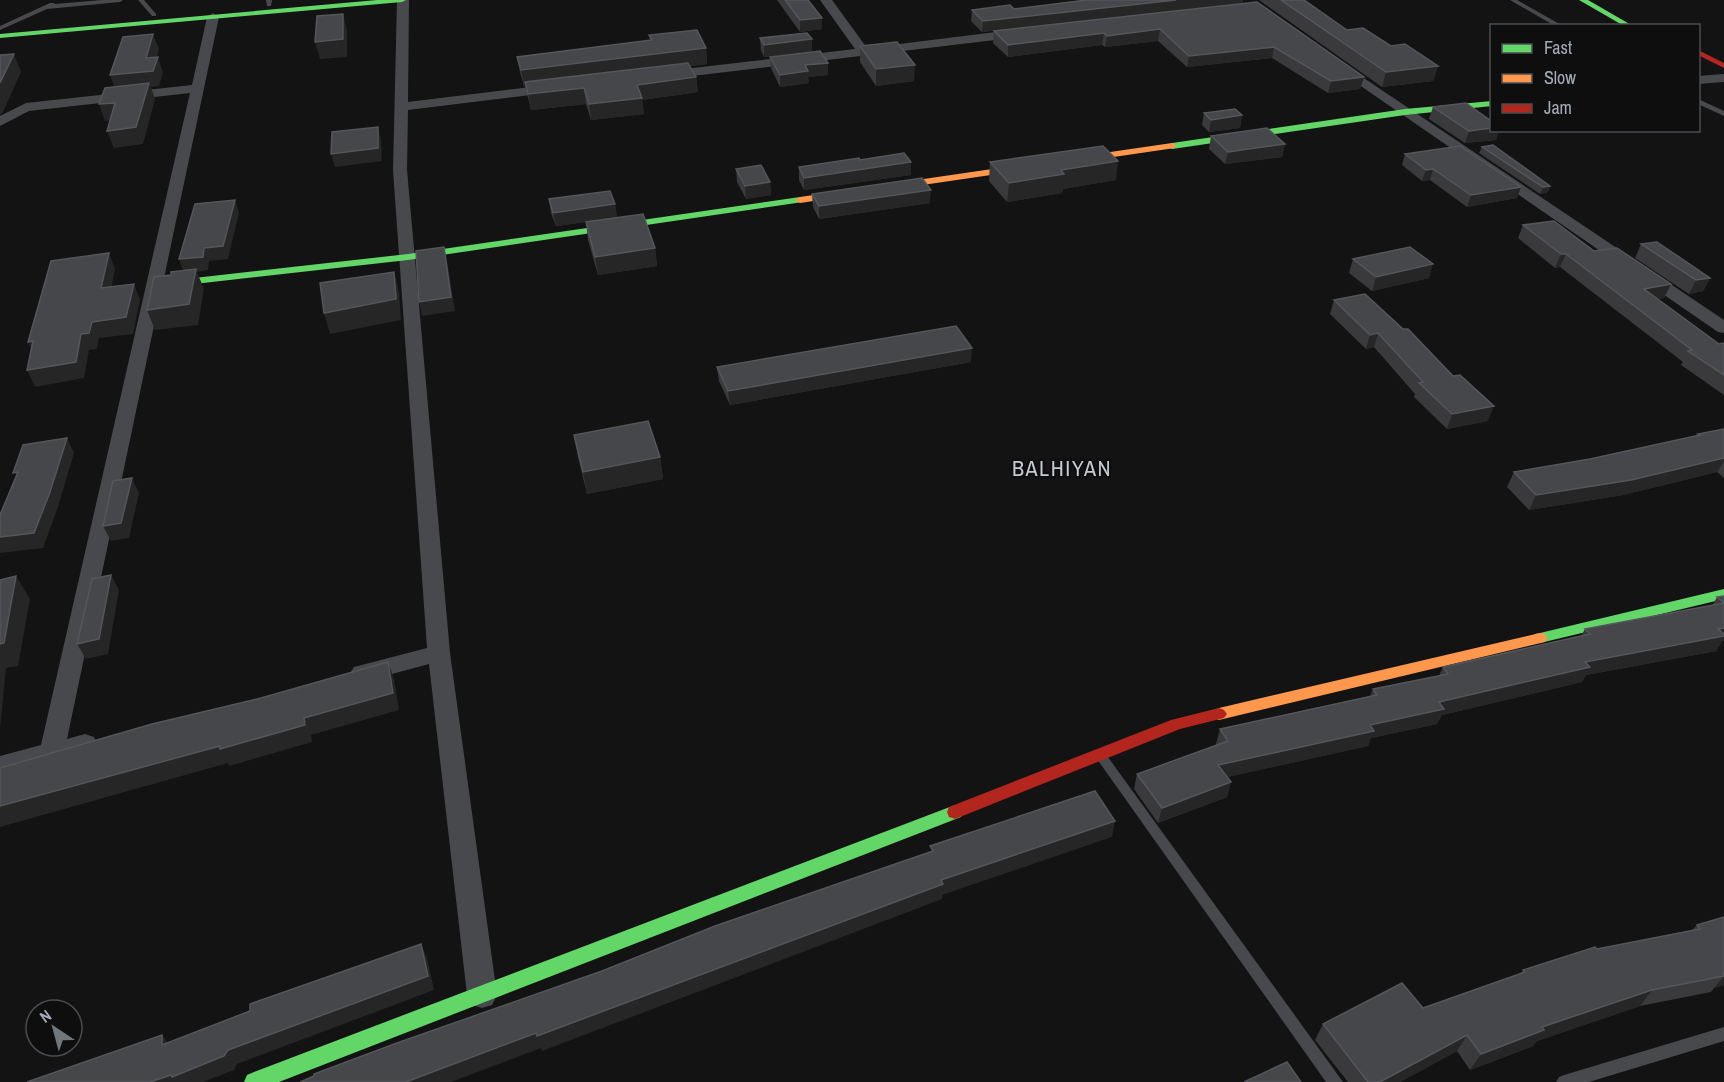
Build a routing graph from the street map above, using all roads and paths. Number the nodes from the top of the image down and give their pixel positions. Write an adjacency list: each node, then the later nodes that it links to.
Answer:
1 (60, 0): 11 (lane)
2 (120, 0): 11 (lane)
3 (141, 0): 12 (lane)
4 (316, 0): 10 (main road)
5 (403, 0): 13 (main road); 31 (street)
6 (826, 0): 19 (street)
7 (1513, 0): 15 (lane)
8 (1583, 0): 14 (main road)
9 (1603, 0): 14 (main road)
10 (269, 2): 12 (main road)
11 (45, 7): 16 (lane)
12 (154, 15): 16 (main road)
13 (213, 17): 18 (main road); 28 (street)
14 (1635, 23)
15 (1556, 24)
16 (0, 28)
17 (1037, 31): 19 (street)
18 (0, 36)
19 (863, 51): 24 (street)
20 (1700, 53): 23 (main road)
21 (1331, 60): 32 (street)
22 (1700, 64): 25 (main road)
23 (1724, 66)
24 (650, 77)
25 (1724, 77): 26 (street)
26 (1700, 80)
27 (567, 87): 31 (street)
28 (197, 88): 34 (street); 36 (street)
29 (1700, 102): 33 (lane)
30 (1490, 103): 32 (main road)
31 (401, 107): 35 (street)
32 (1405, 112): 35 (main road); 37 (street)
33 (1724, 114)
34 (0, 122)
35 (408, 257): 36 (main road); 39 (street)
36 (152, 286): 42 (street)
37 (1724, 328)
38 (1724, 594): 43 (main road)
39 (439, 653): 40 (street); 45 (street)
40 (348, 676)
41 (109, 738): 42 (street)
42 (52, 753): 44 (street)
43 (1101, 756): 45 (main road); 48 (lane)
44 (0, 766)
45 (482, 995): 47 (main road)
46 (1724, 1034): 49 (lane)
47 (254, 1082)
48 (1335, 1082)
49 (1564, 1082)

